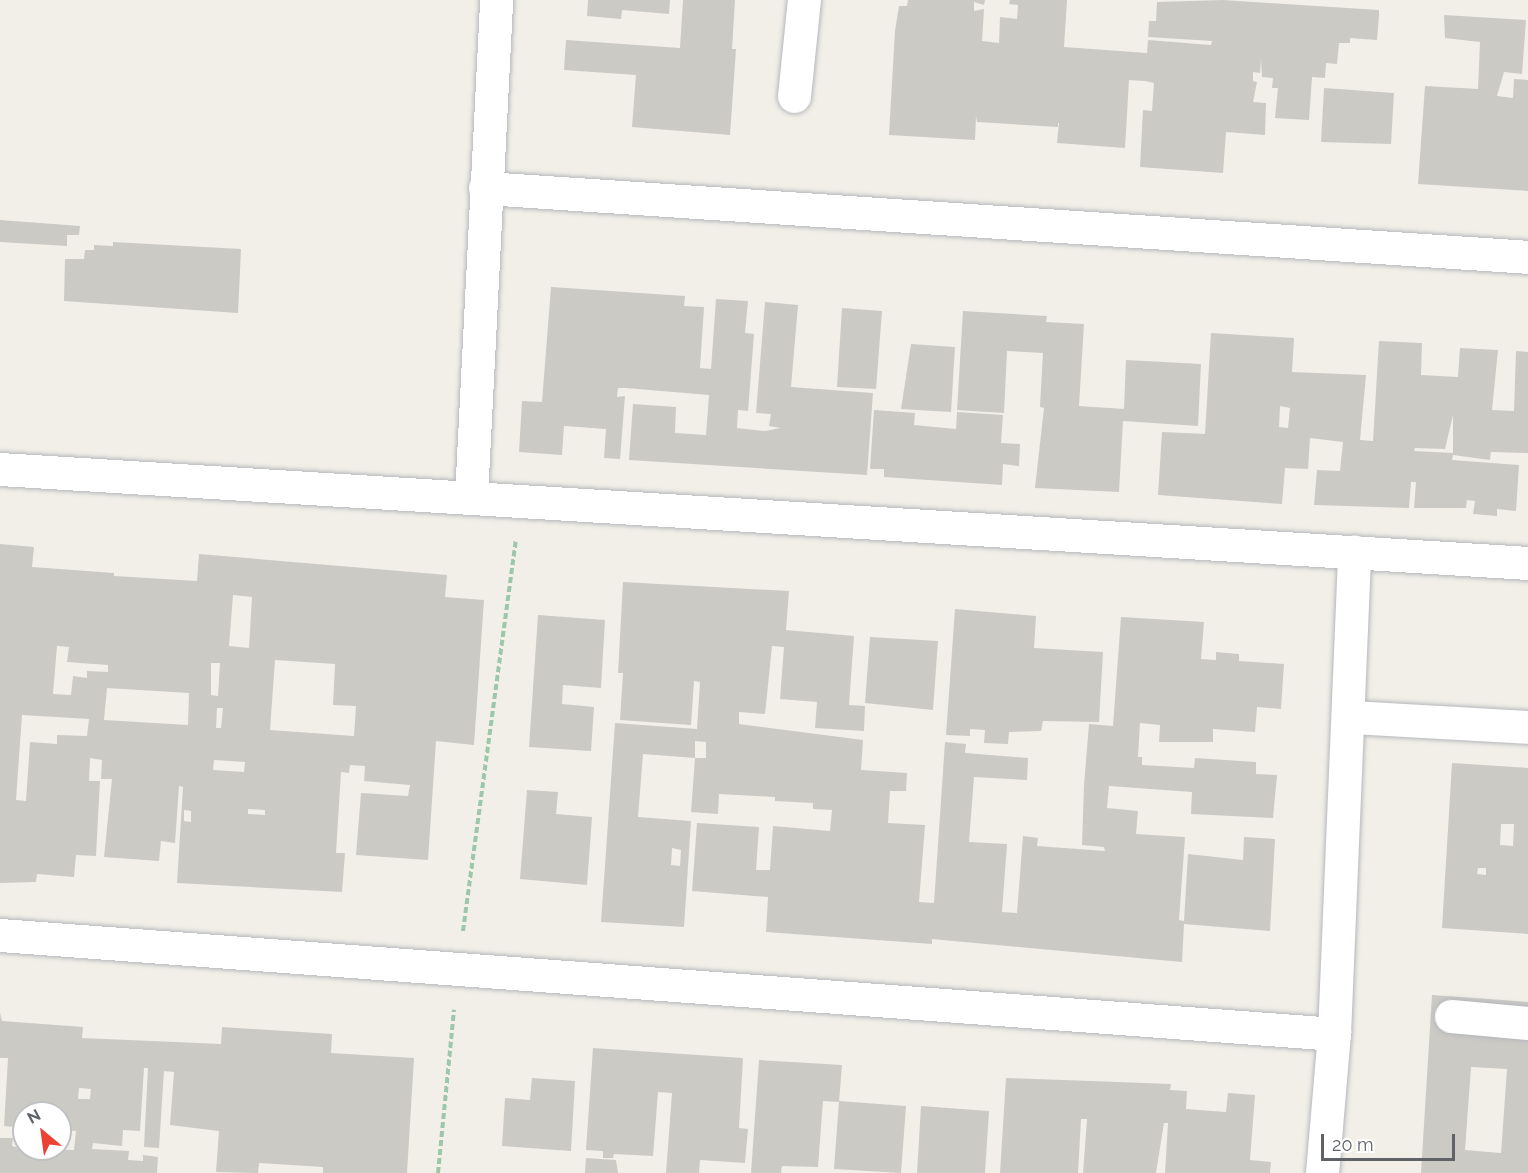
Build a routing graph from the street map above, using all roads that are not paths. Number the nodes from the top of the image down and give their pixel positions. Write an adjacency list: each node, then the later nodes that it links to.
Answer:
1 (496, 0): 4 (street)
2 (804, 0): 3 (street)
3 (794, 96)
4 (485, 188): 5 (street); 7 (street)
5 (1528, 257)
6 (0, 469): 7 (street)
7 (471, 497): 8 (street)
8 (1354, 551): 9 (street); 10 (street)
9 (1528, 563)
10 (1350, 717): 11 (street); 15 (street)
11 (1528, 727)
12 (0, 935): 15 (street)
13 (1451, 1016): 14 (street)
14 (1528, 1023)
15 (1334, 1034): 16 (street)
16 (1322, 1173)

